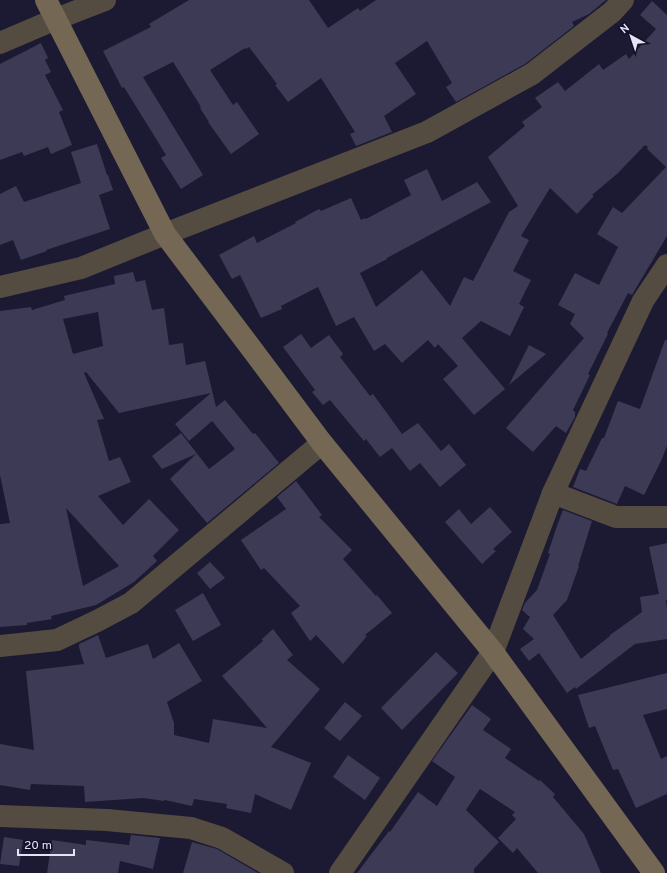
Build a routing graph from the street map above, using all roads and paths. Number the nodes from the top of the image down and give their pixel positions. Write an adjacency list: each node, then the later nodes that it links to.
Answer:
1 (106, 0): 3 (street)
2 (622, 0): 5 (street)
3 (51, 9): 4 (street); 5 (main road)
4 (0, 43)
5 (165, 234): 7 (street); 8 (main road)
6 (667, 265): 9 (street)
7 (0, 287)
8 (322, 443): 11 (street); 12 (main road)
9 (553, 493): 10 (street); 12 (street)
10 (667, 517)
11 (0, 646)
12 (493, 652): 15 (street); 16 (main road)
13 (0, 816): 14 (street)
14 (283, 873)
15 (340, 873)
16 (654, 873)

